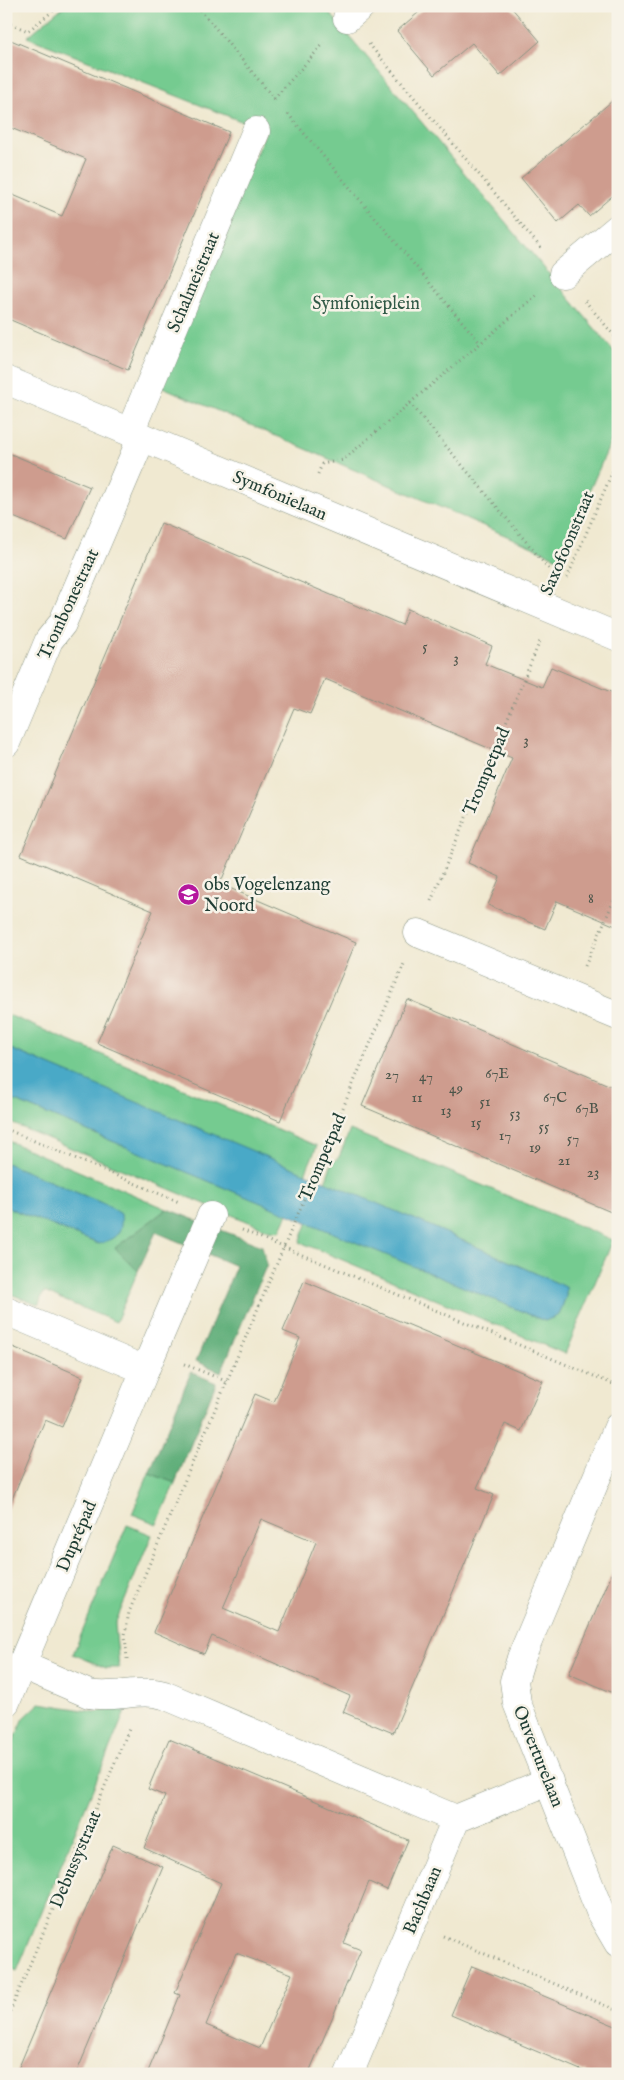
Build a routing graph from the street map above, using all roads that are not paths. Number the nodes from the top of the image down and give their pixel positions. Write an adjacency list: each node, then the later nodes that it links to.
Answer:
1 (256, 132): 5 (street, Schalmeistraat)
2 (618, 228): 3 (street)
3 (563, 274)
4 (6, 380): 5 (street, Symfonielaan)
5 (136, 434): 6 (street, Symfonielaan); 7 (street, Trombonestraat)
6 (618, 637)
7 (6, 743)
8 (418, 933): 9 (street)
9 (618, 1016)
10 (211, 1216): 12 (street, Duprépad)
11 (6, 1311): 12 (street)
12 (145, 1370): 14 (street, Duprépad)
13 (618, 1427): 16 (street, Ouverturelaan)
14 (22, 1665): 15 (street, Duprépad); 17 (street)
15 (6, 1702)
16 (549, 1780): 17 (street); 18 (street, Ouverturelaan)
17 (456, 1819): 19 (street, Bachbaan)
18 (618, 1943)
19 (349, 2074)

